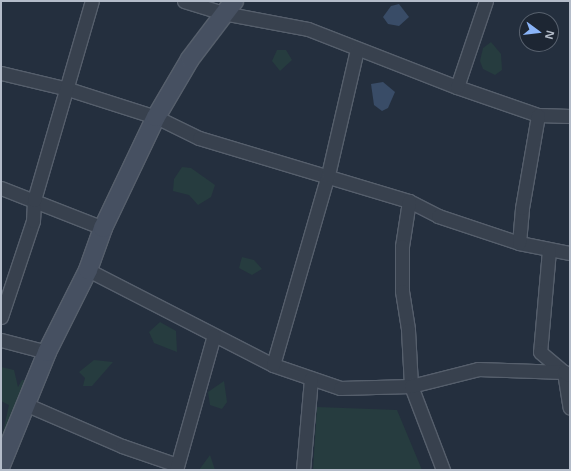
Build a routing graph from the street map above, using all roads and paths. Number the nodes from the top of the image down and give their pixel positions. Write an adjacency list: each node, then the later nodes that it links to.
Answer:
1 (92, 1): 8 (street)
2 (184, 1): 4 (street)
3 (486, 1): 7 (street)
4 (228, 7): 5 (street); 10 (street)
5 (357, 49): 7 (street); 12 (street)
6 (1, 73): 8 (street)
7 (457, 87): 9 (street)
8 (68, 89): 10 (street); 14 (street)
9 (538, 115): 11 (street); 17 (street)
10 (156, 116): 12 (street); 16 (street)
11 (570, 116)
12 (328, 175): 15 (street); 25 (street)
13 (1, 188): 14 (street)
14 (34, 200): 16 (street); 21 (street)
15 (408, 201): 17 (street); 28 (street)
16 (103, 228): 20 (street)
17 (519, 243): 18 (street)
18 (550, 250): 19 (street); 26 (street)
19 (570, 253)
20 (88, 270): 22 (street); 24 (street)
21 (1, 318)
22 (214, 335): 25 (street); 32 (street)
23 (1, 340): 24 (street)
24 (48, 352): 29 (street)
25 (273, 365): 27 (street)
26 (567, 374): 28 (street); 30 (street)
27 (312, 378): 28 (street); 33 (street)
28 (411, 386): 34 (street)
29 (25, 404): 31 (street); 32 (street)
30 (570, 408)
31 (1, 465)
32 (176, 468)
33 (303, 470)
34 (443, 470)

